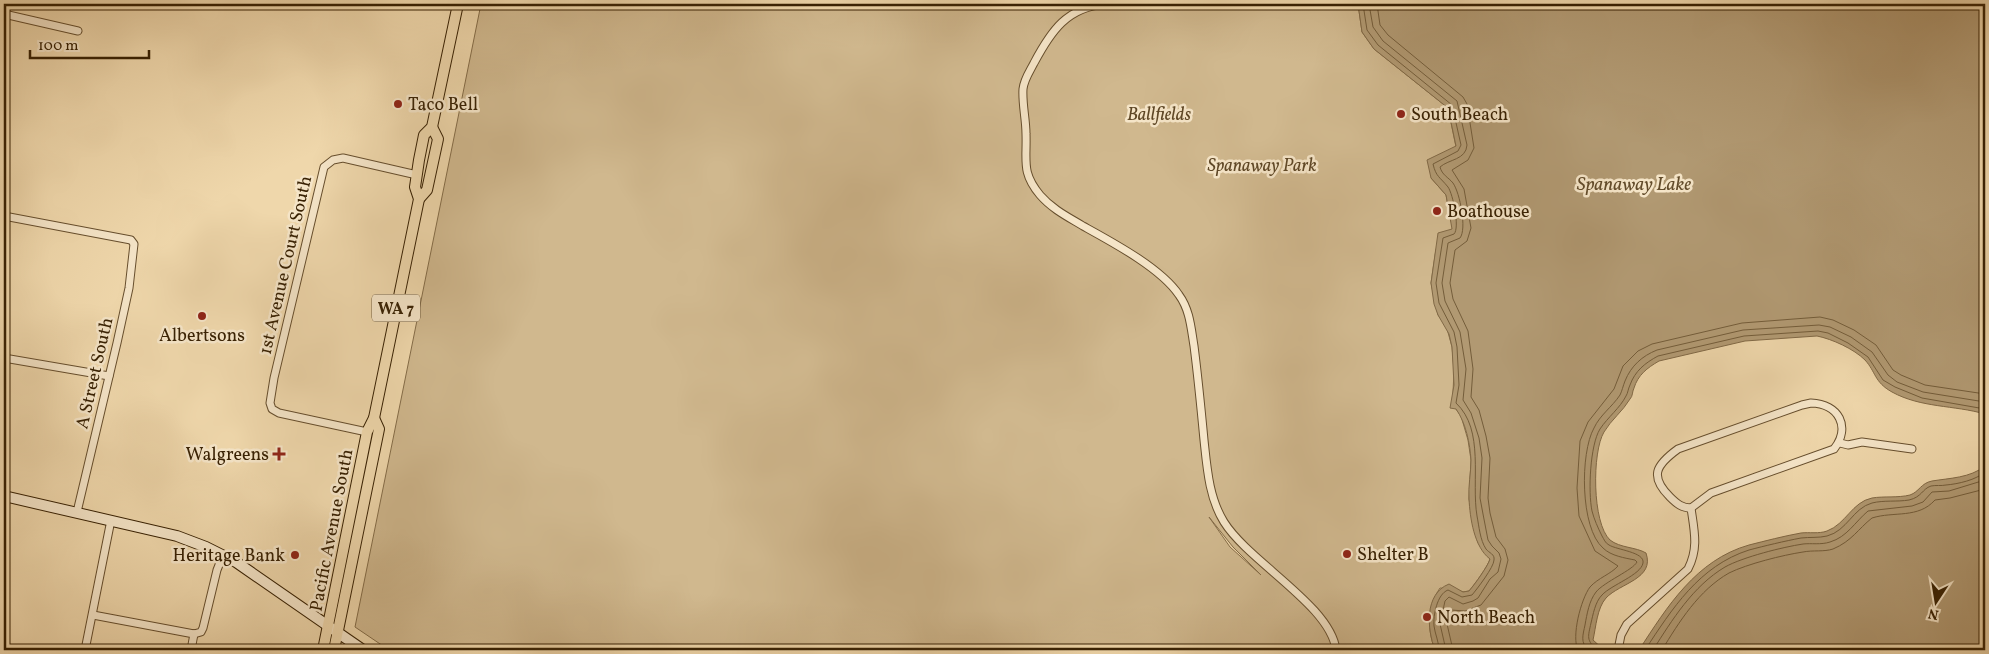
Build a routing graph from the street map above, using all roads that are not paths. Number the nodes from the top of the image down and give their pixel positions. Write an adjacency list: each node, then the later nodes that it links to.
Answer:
1 (458, 4): 5 (main road, Pacific Avenue South / WA 7)
2 (1106, 4): 29 (street)
3 (4, 14): 4 (street)
4 (78, 31)
5 (432, 127): 6 (main road, Pacific Avenue South / WA 7); 7 (main road, Pacific Avenue South / WA 7)
6 (417, 175): 7 (main road, Pacific Avenue South / WA 7); 12 (street, 1st Avenue Court South)
7 (419, 199): 11 (main road, Pacific Avenue South / WA 7)
8 (4, 216): 10 (street, A Street South)
9 (4, 358): 10 (street)
10 (109, 376): 17 (street, A Street South)
11 (374, 418): 12 (main road, Pacific Avenue South / WA 7); 22 (main road, Pacific Avenue South / WA 7)
12 (367, 432): 21 (main road, Pacific Avenue South / WA 7)
13 (1840, 443): 14 (street); 16 (street); 16 (street)
14 (1912, 449)
15 (4, 496): 17 (main road)
16 (1691, 508): 30 (street)
17 (76, 512): 18 (main road)
18 (111, 520): 19 (main road); 20 (street)
19 (223, 554): 21 (main road); 23 (street)
20 (93, 614): 23 (street); 24 (street)
21 (328, 625): 22 (main road); 26 (main road, Pacific Avenue South / WA 7)
22 (338, 632): 27 (main road, Pacific Avenue South / WA 7); 28 (main road)
23 (194, 634): 25 (street)
24 (85, 650)
25 (191, 650)
26 (323, 650)
27 (334, 650)
28 (363, 650)
29 (1336, 650)
30 (1618, 650)

